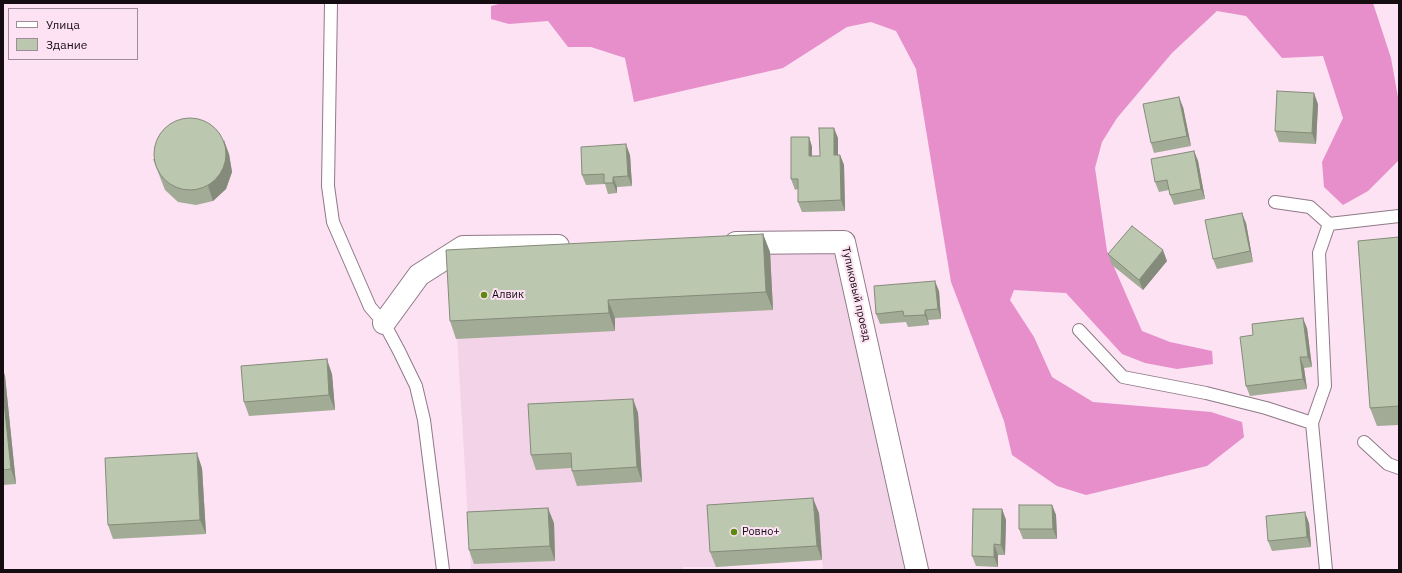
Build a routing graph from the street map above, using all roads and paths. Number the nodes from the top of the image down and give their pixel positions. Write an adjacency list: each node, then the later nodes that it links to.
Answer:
1 (331, 3): 7 (lane)
2 (1275, 202): 4 (lane)
3 (1399, 216): 4 (lane)
4 (1329, 224): 9 (lane)
5 (717, 243): 13 (street, Тупиковый проезд)
6 (574, 245): 7 (street)
7 (384, 323): 12 (lane)
8 (1079, 330): 9 (lane)
9 (1312, 424): 14 (lane)
10 (1364, 442): 11 (lane)
11 (1399, 468)
12 (443, 570)
13 (917, 570)
14 (1326, 570)

